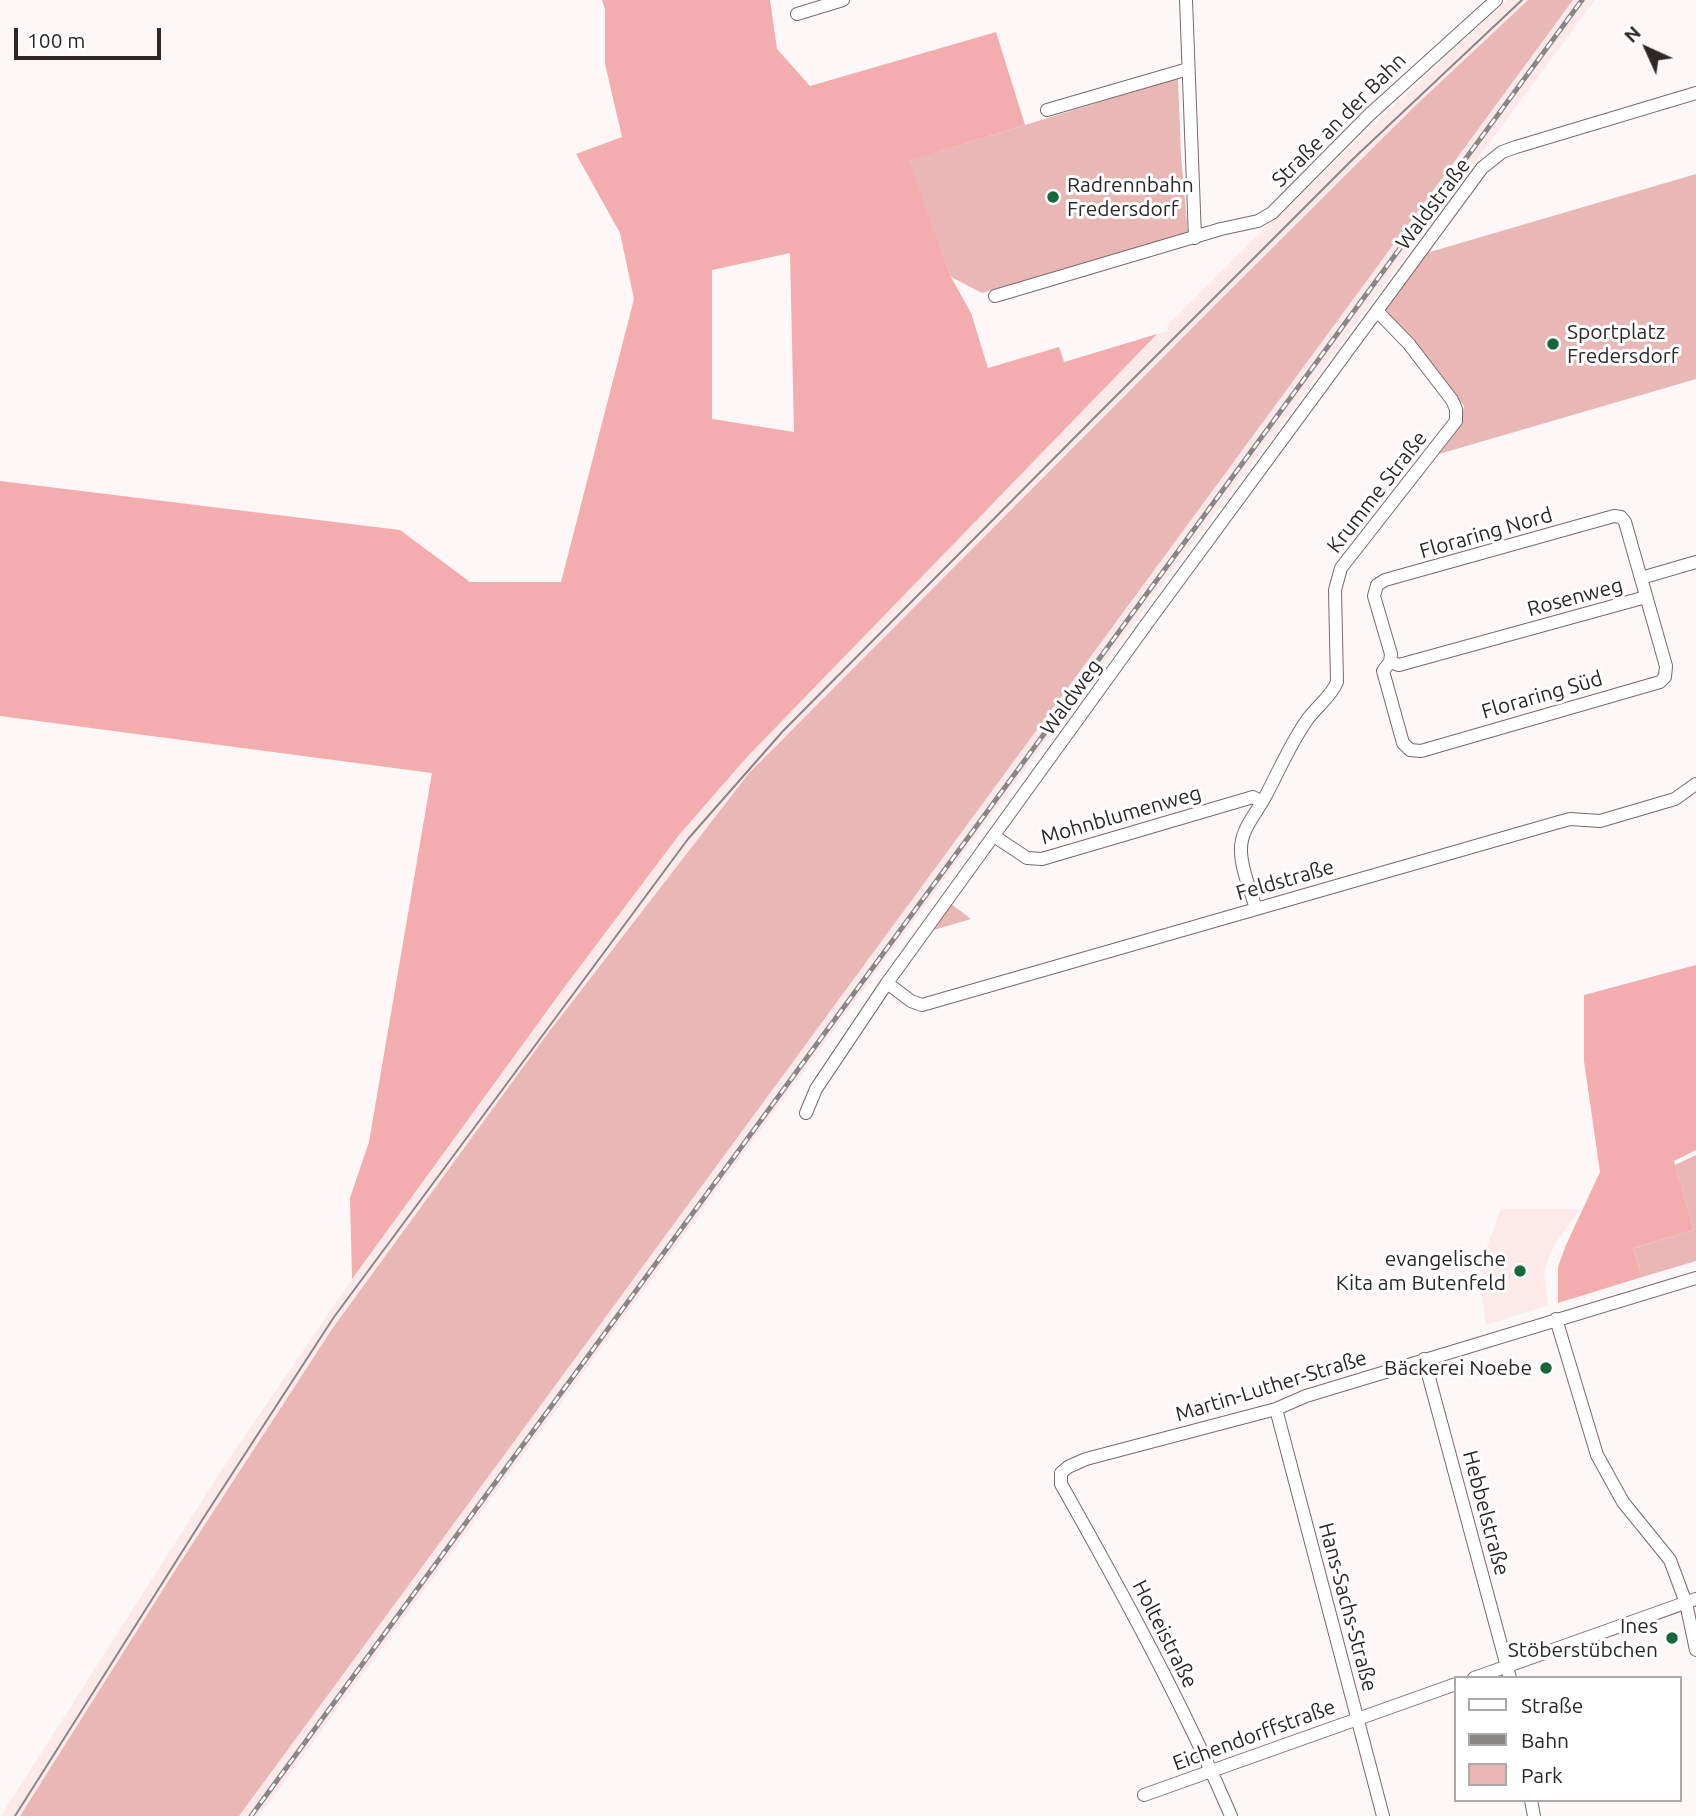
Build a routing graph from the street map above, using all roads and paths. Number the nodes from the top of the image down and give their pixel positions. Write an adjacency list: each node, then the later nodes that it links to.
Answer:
1 (843, 0): 4 (street)
2 (1186, 0): 5 (street)
3 (1496, 0): 8 (street, Straße an der Bahn)
4 (797, 14)
5 (1188, 69): 7 (street); 8 (street)
6 (1696, 93): 10 (street, Waldstraße)
7 (1047, 110)
8 (1195, 238): 9 (street, Straße an der Bahn)
9 (995, 296)
10 (1377, 311): 16 (street, Krumme Straße); 17 (street, Waldweg)
11 (1696, 562): 12 (street)
12 (1640, 578): 13 (street, Floraring Süd); 14 (street, Floraring Nord)
13 (1646, 597): 14 (street, Rosenweg); 14 (street, Floraring Süd)
14 (1387, 667)
15 (1696, 784): 18 (street, Feldstraße)
16 (1262, 802): 17 (street, Mohnblumenweg); 18 (street, Krumme Straße)
17 (994, 836): 19 (street, Waldweg)
18 (1256, 909): 19 (street, Feldstraße)
19 (887, 983): 20 (street, Waldweg)
20 (806, 1113)
21 (1696, 1278): 22 (street, Martin-Luther-Straße)
22 (1556, 1319): 23 (street, Martin-Luther-Straße); 26 (street)
23 (1424, 1359): 24 (street, Martin-Luther-Straße); 28 (street, Hebbelstraße)
24 (1276, 1409): 25 (street, Martin-Luther-Straße); 31 (street, Hans-Sachs-Straße)
25 (1060, 1473): 32 (street, Holteistraße)
26 (1691, 1601): 27 (street); 28 (street)
27 (1696, 1650)
28 (1509, 1672): 29 (street)
29 (1486, 1676)
30 (1454, 1685): 31 (street, Eichendorffstraße)
31 (1358, 1719): 32 (street, Eichendorffstraße); 35 (street, Hans-Sachs-Straße)
32 (1212, 1772): 33 (street, Eichendorffstraße); 34 (street, Holteistraße)
33 (1144, 1795)
34 (1230, 1816)
35 (1383, 1816)

